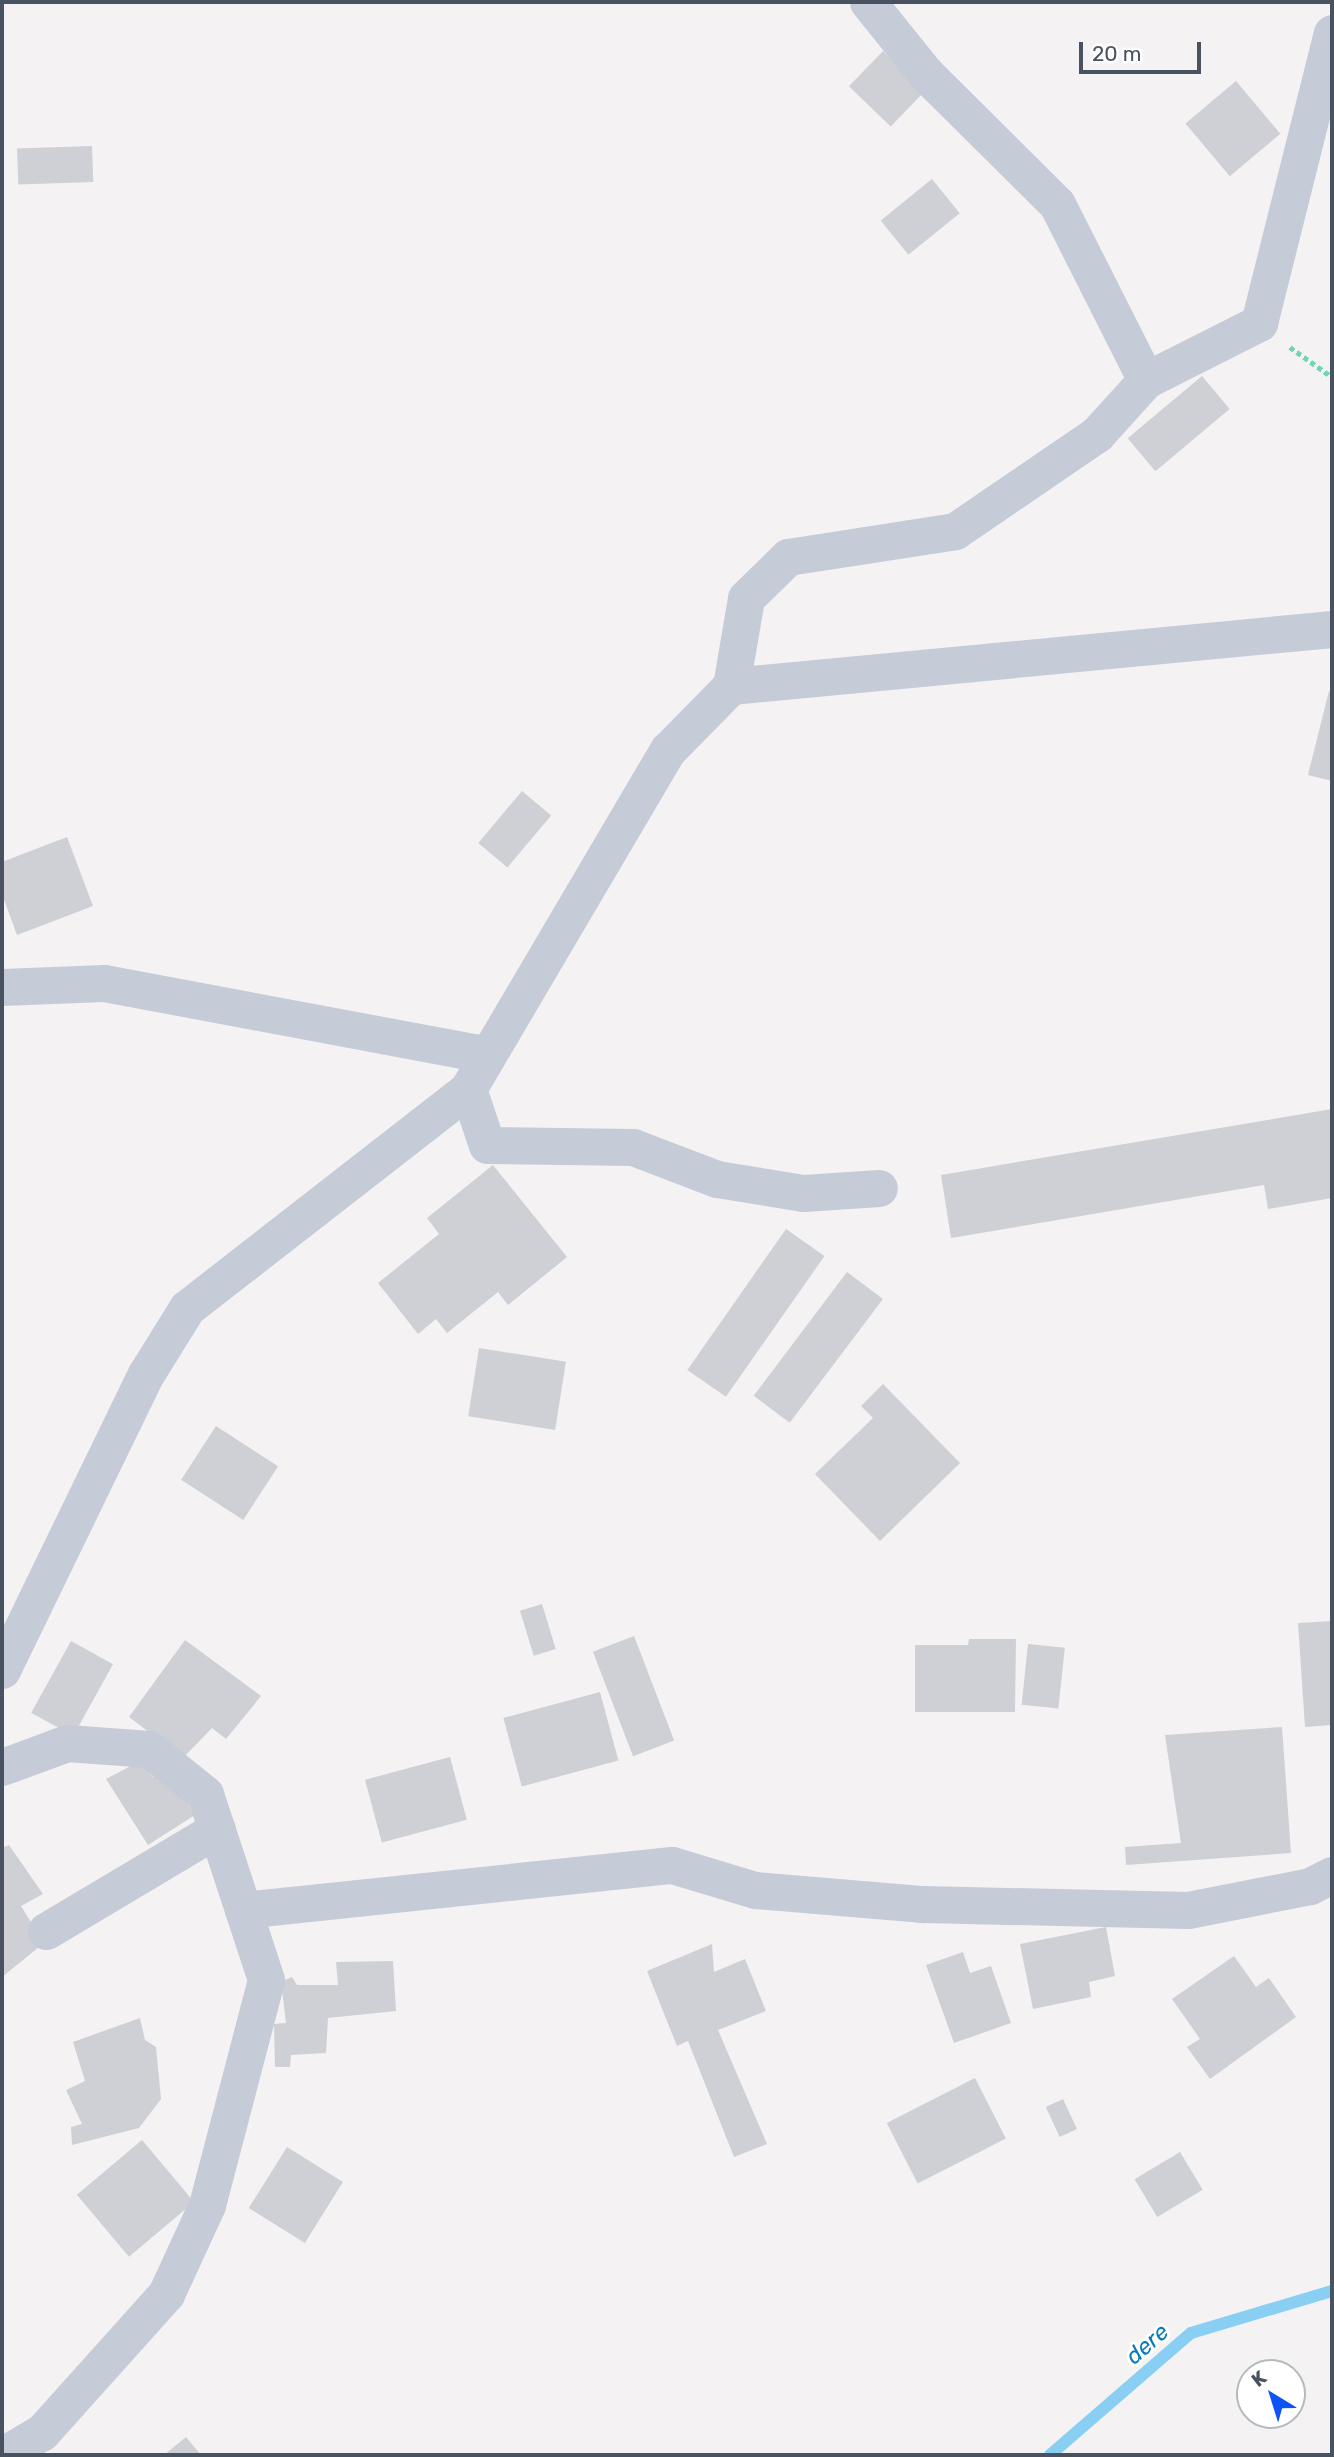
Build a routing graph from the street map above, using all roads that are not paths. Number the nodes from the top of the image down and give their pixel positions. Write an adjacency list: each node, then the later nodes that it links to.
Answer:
1 (868, 2): 3 (street)
2 (1332, 33): 3 (street)
3 (1146, 380): 5 (street)
4 (1332, 629): 5 (street)
5 (731, 686): 7 (street)
6 (2, 987): 7 (street)
7 (487, 1055): 8 (street)
8 (468, 1089): 9 (street); 10 (street)
9 (879, 1188)
10 (2, 1670)
11 (2, 1767): 12 (street)
12 (217, 1829): 14 (street); 15 (street)
13 (1332, 1875): 14 (street)
14 (243, 1910): 16 (street)
15 (46, 1931)
16 (3, 2455)

